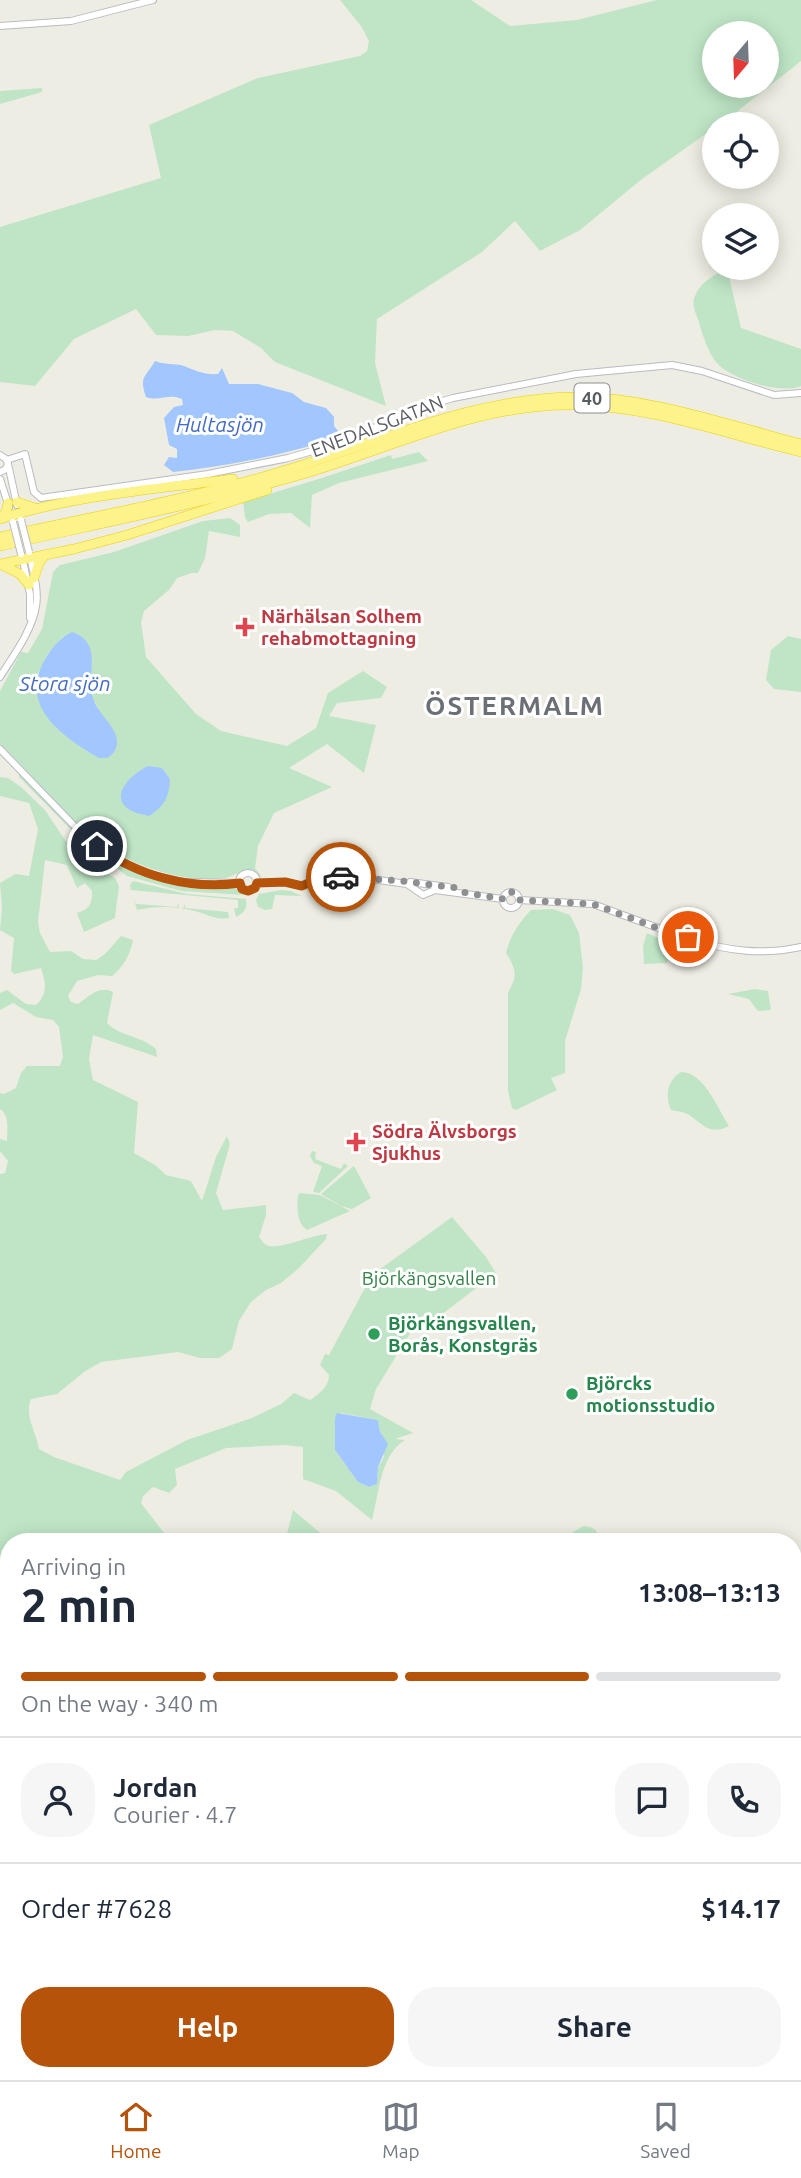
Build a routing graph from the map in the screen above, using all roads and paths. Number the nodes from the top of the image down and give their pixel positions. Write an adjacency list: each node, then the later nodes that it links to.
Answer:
1 (153, 0): 2 (street)
2 (0, 26)
3 (801, 393): 6 (street, ENEDALSGATAN)
4 (801, 444): 9 (highway, 40)
5 (801, 453): 7 (highway, 40)
6 (5, 460): 8 (street); 11 (street)
7 (314, 471): 16 (highway, 40); 17 (highway)
8 (0, 472)
9 (273, 474): 12 (highway); 15 (highway, 40)
10 (0, 479): 11 (street)
11 (12, 502): 12 (highway); 13 (street); 14 (highway)
12 (40, 509): 13 (highway)
13 (16, 518): 14 (highway); 18 (street, bridge)
14 (0, 519)
15 (0, 537)
16 (0, 546)
17 (45, 555): 18 (highway); 20 (highway)
18 (26, 556): 19 (highway); 20 (street)
19 (0, 564): 20 (highway)
20 (32, 582): 21 (street)
21 (0, 677)
22 (1, 752): 23 (street)
23 (240, 883): 24 (street); 24 (street)
24 (257, 883): 25 (street)
25 (503, 899): 26 (street); 26 (street)
26 (519, 900): 27 (street)
27 (801, 947)

